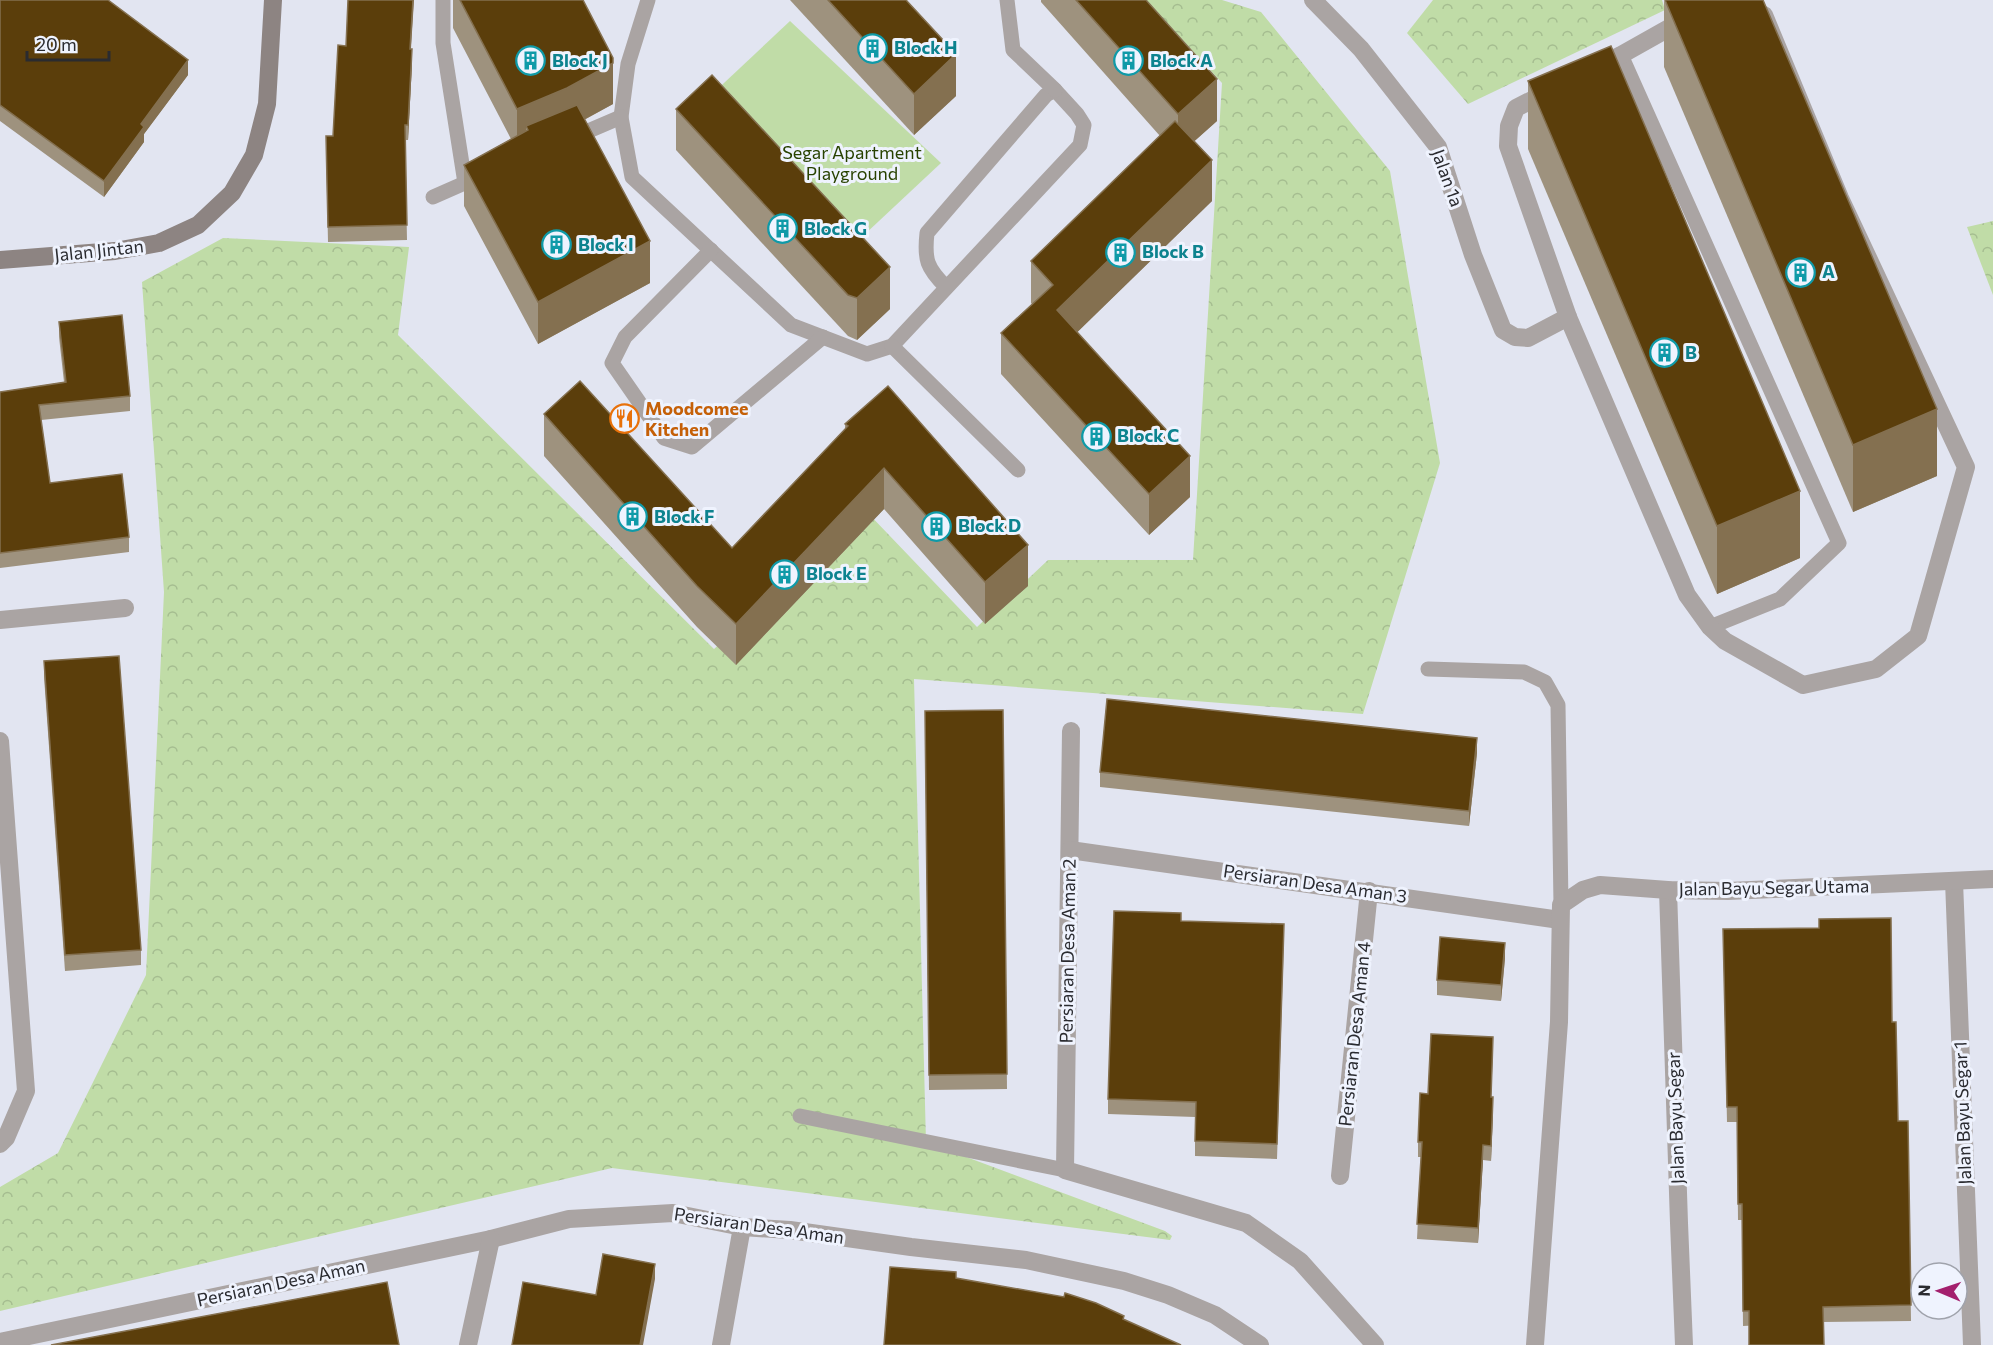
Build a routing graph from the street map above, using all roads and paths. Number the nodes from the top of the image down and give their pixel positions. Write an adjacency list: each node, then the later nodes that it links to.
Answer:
1 (273, 0): 14 (street, Jalan Jintan)
2 (443, 0): 11 (lane)
3 (648, 0): 8 (lane)
4 (1007, 0): 7 (lane)
5 (1312, 0): 16 (street, Jalan 1a)
6 (1621, 55): 16 (street); 22 (lane); 22 (street)
7 (1056, 90): 15 (lane); 15 (lane)
8 (621, 117): 9 (lane); 13 (lane)
9 (559, 143)
10 (496, 170): 11 (lane)
11 (465, 183): 12 (lane)
12 (433, 197)
13 (711, 250): 17 (lane); 17 (lane)
14 (0, 260)
15 (946, 287): 18 (lane)
16 (1568, 317): 22 (street)
17 (823, 337): 18 (lane)
18 (892, 346): 19 (lane)
19 (1018, 470)
20 (125, 608): 21 (street)
21 (0, 620)
22 (1710, 627)
23 (1428, 669): 31 (lane)
24 (1071, 731): 26 (street, Persiaran Desa Aman 2)
25 (0, 741): 33 (street)
26 (1070, 850): 30 (street, Persiaran Desa Aman 3); 34 (street, Persiaran Desa Aman 2)
27 (1993, 879): 28 (street, Jalan Bayu Segar Utama)
28 (1954, 881): 29 (street, Jalan Bayu Segar Utama); 45 (street, Jalan Bayu Segar 1)
29 (1668, 890): 31 (street, Jalan Bayu Segar Utama); 44 (street, Jalan Bayu Segar)
30 (1369, 891): 31 (street, Persiaran Desa Aman 3); 35 (street, Persiaran Desa Aman 4)
31 (1560, 912): 43 (street)
32 (800, 1116): 34 (lane)
33 (0, 1144)
34 (1065, 1170): 42 (street)
35 (1340, 1176)
36 (742, 1227): 37 (street, Persiaran Desa Aman); 40 (street); 41 (street, Persiaran Desa Aman)
37 (491, 1239): 38 (street, Persiaran Desa Aman); 39 (street)
38 (0, 1342)
39 (468, 1345)
40 (721, 1345)
41 (1260, 1345)
42 (1375, 1345)
43 (1535, 1345)
44 (1684, 1345)
45 (1972, 1345)

